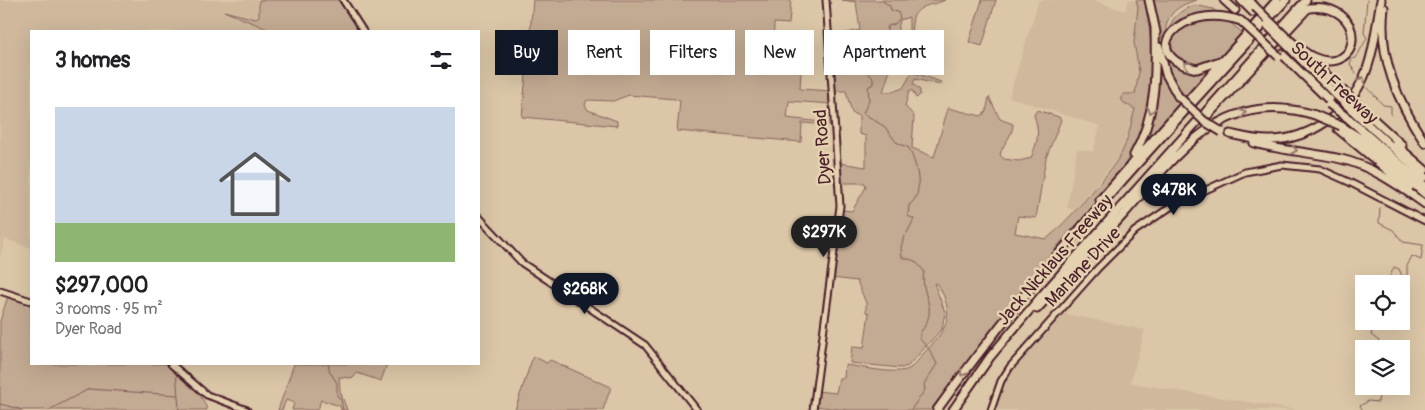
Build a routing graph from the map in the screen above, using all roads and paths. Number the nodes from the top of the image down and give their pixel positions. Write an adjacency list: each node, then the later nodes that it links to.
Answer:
1 (343, 0): 15 (street)
2 (826, 0): 40 (street, Dyer Road)
3 (1149, 0): 14 (highway)
4 (1240, 0): 12 (highway, South Freeway)
5 (1248, 0): 12 (highway)
6 (1286, 0): 33 (highway, Jack Nicklaus Freeway)
7 (1306, 0): 22 (highway, Jack Nicklaus Freeway)
8 (1381, 0): 21 (highway, one-way to 8)
9 (1385, 0): 23 (highway)
10 (1275, 1): 17 (highway)
11 (1221, 2): 18 (highway, South Freeway, bridge)
12 (1254, 10): 16 (highway, South Freeway, bridge)
13 (1169, 23): 17 (highway, one-way to 13)
14 (1155, 27): 21 (highway, bridge); 25 (highway, one-way to 25)
15 (362, 30)
16 (1286, 40): 18 (highway); 18 (highway, South Freeway); 22 (highway)
17 (1230, 53): 25 (highway)
18 (1336, 97): 19 (highway, South Freeway, bridge); 28 (highway, South Freeway, bridge)
19 (1355, 108): 24 (highway); 26 (highway); 27 (highway, South Freeway)
20 (1339, 127): 29 (highway); 30 (highway); 36 (highway, one-way to 20, bridge)
21 (1230, 134): 30 (highway, one-way to 30)
22 (1185, 135): 36 (highway, Jack Nicklaus Freeway)
23 (1425, 143)
24 (1425, 165)
25 (1126, 168): 33 (highway)
26 (1425, 170)
27 (1425, 177)
28 (1425, 186)
29 (1425, 194)
30 (1425, 202)
31 (480, 218): 39 (street)
32 (1425, 221): 43 (street, Marlane Drive)
33 (1050, 263): 41 (highway, Jack Nicklaus Freeway, one-way to 41)
34 (0, 291): 35 (street)
35 (30, 300)
36 (1004, 340): 42 (highway, Jack Nicklaus Freeway)
37 (173, 366): 38 (street)
38 (246, 410)
39 (697, 410)
40 (813, 410)
41 (937, 410)
42 (953, 410)
43 (991, 410)

